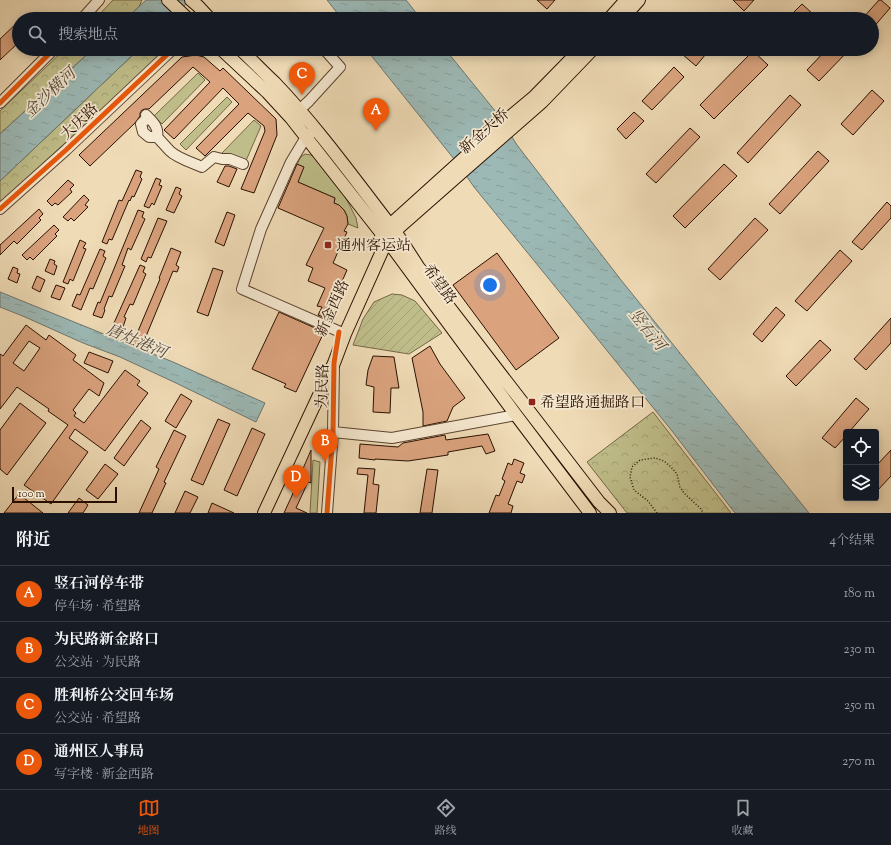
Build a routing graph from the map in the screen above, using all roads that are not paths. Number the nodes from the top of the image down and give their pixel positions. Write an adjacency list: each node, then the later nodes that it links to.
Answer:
1 (99, 0): 6 (street)
2 (168, 0): 7 (main road)
3 (626, 0): 9 (main road)
4 (639, 0): 10 (main road)
5 (194, 3): 8 (main road)
6 (88, 12)
7 (181, 12)
8 (202, 12)
9 (615, 12)
10 (628, 12)
11 (47, 56): 19 (street)
12 (166, 56): 25 (street, 大庆路)
13 (228, 56): 20 (main road, 希望路)
14 (247, 56): 20 (main road, 希望路)
15 (330, 56): 20 (street)
16 (575, 56): 18 (main road)
17 (586, 56): 18 (main road)
18 (538, 99): 24 (main road, 新金大桥)
19 (0, 104)
20 (295, 114): 21 (main road, 希望路)
21 (310, 133): 26 (main road, 希望路); 27 (street)
22 (157, 137): 22 (street); 23 (street)
23 (243, 164)
24 (444, 181): 26 (main road, 新金西路)
25 (0, 210)
26 (388, 233): 27 (main road, 新金西路); 29 (main road, 希望路); 31 (main road, 希望路)
27 (342, 333): 28 (main road, 新金西路); 33 (main road, 新金西路)
28 (334, 363): 30 (street, 为民路); 34 (main road, 新金西路)
29 (516, 415): 30 (street); 32 (main road, 希望路)
30 (333, 432): 35 (street, 为民路)
31 (599, 502): 32 (main road); 36 (main road, 希望路)
32 (589, 512)
33 (255, 513)
34 (264, 513)
35 (327, 513)
36 (610, 513)

